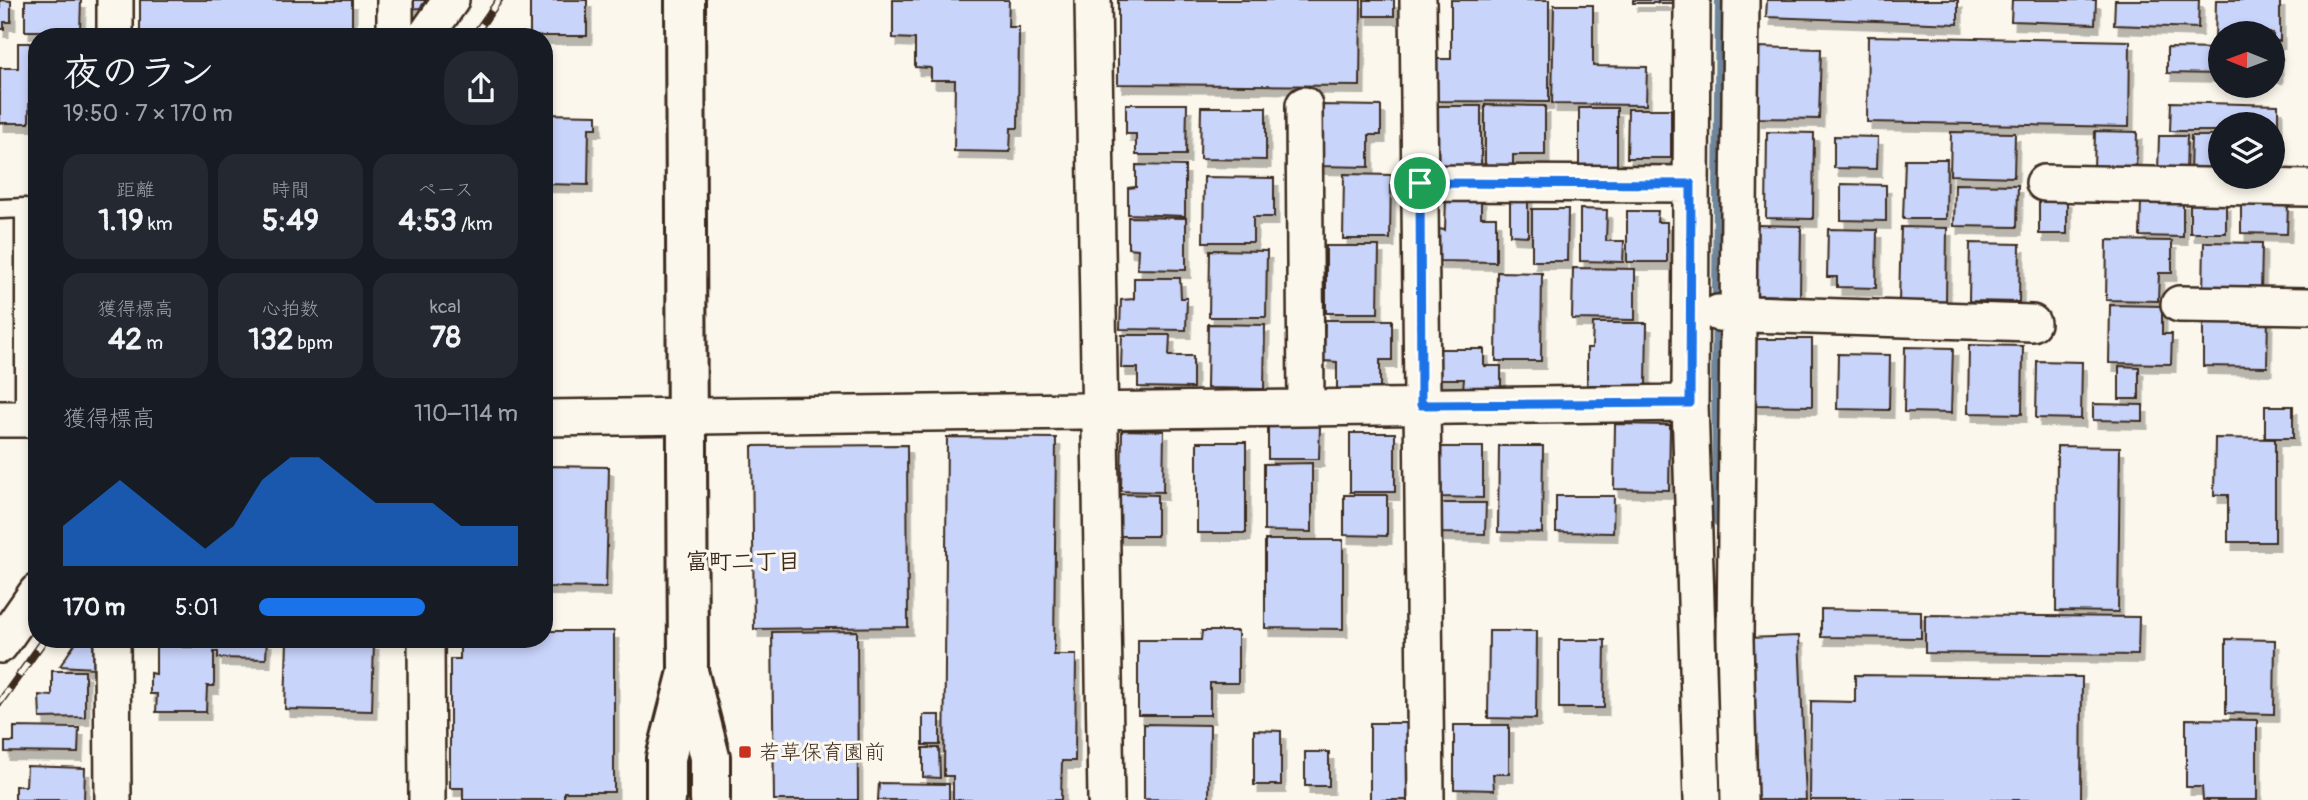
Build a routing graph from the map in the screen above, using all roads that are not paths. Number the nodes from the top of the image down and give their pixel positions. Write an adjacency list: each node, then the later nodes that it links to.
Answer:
1 (115, 0): 9 (street)
2 (395, 0): 10 (street)
3 (451, 0): 11 (street)
4 (685, 0): 27 (street)
5 (1093, 0): 25 (street)
6 (1418, 0): 13 (street)
7 (1692, 0): 15 (street)
8 (1741, 0): 20 (street)
9 (115, 28)
10 (395, 28)
11 (431, 28)
12 (1304, 105): 24 (street)
13 (1420, 183): 15 (street); 23 (street)
14 (2044, 183): 16 (street)
15 (1691, 184): 20 (street)
16 (2308, 188)
17 (0, 209): 28 (lane)
18 (2179, 304): 19 (street)
19 (2308, 306)
20 (1716, 313): 21 (street); 22 (street); 41 (street)
21 (2032, 323)
22 (1690, 403): 23 (street); 40 (street)
23 (1421, 405): 24 (street); 39 (street)
24 (1306, 407): 25 (street)
25 (1100, 411): 27 (street); 38 (street)
26 (553, 418): 27 (street)
27 (686, 418): 33 (street)
28 (21, 419)
29 (28, 605): 30 (street)
30 (0, 645)
31 (112, 648): 34 (street)
32 (426, 648): 35 (street)
33 (688, 671): 36 (street); 37 (street)
34 (113, 800)
35 (427, 800)
36 (666, 800)
37 (710, 800)
38 (1106, 800)
39 (1426, 800)
40 (1702, 800)
41 (1738, 800)

